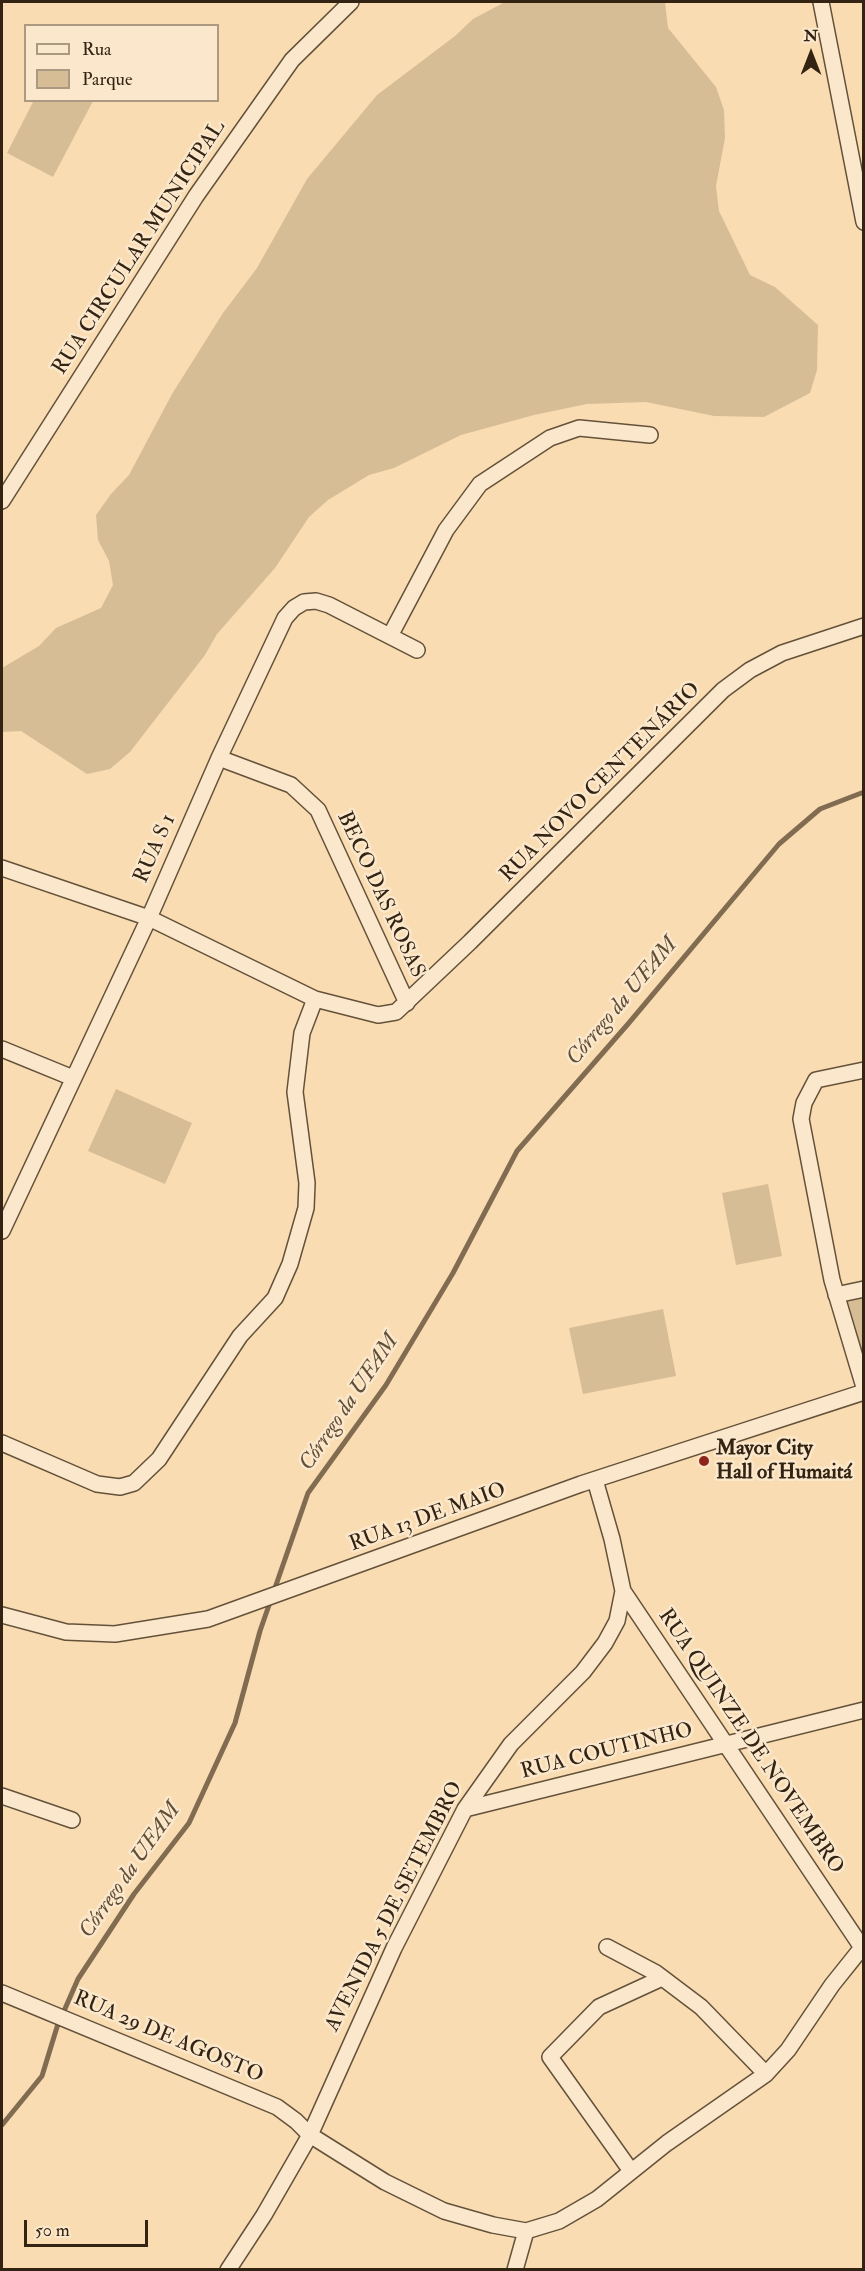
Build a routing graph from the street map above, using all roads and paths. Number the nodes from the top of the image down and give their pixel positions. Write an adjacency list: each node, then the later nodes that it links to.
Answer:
1 (351, 2): 5 (street, RUA CIRCULAR MUNICIPAL)
2 (821, 2): 3 (street)
3 (864, 222)
4 (650, 435): 7 (street)
5 (2, 501)
6 (864, 626): 13 (street, RUA NOVO CENTENÁRIO)
7 (390, 636): 8 (street, RUA S 1); 9 (street, RUA S 1)
8 (417, 650)
9 (219, 758): 11 (street, RUA S 1); 13 (street, BECO DAS ROSAS)
10 (2, 868): 11 (street)
11 (149, 918): 12 (street); 16 (street, RUA S 1)
12 (315, 999): 13 (street); 22 (street)
13 (401, 1007)
14 (2, 1049): 16 (street)
15 (864, 1070): 19 (street)
16 (73, 1078): 17 (street, RUA S 1)
17 (2, 1231)
18 (864, 1289): 19 (street)
19 (836, 1295): 20 (street)
20 (864, 1387)
21 (864, 1392): 23 (street, RUA 13 DE MAIO)
22 (2, 1443)
23 (595, 1480): 24 (street, AVENIDA 5 DE SETEMBRO); 25 (street, RUA 13 DE MAIO)
24 (623, 1591): 27 (street, RUA QUINZE DE NOVEMBRO); 29 (street, AVENIDA 5 DE SETEMBRO)
25 (2, 1615)
26 (864, 1710): 27 (street, RUA COUTINHO)
27 (728, 1744): 29 (street, RUA COUTINHO); 31 (street, RUA QUINZE DE NOVEMBRO)
28 (2, 1796): 30 (street)
29 (465, 1809): 36 (street, AVENIDA 5 DE SETEMBRO)
30 (72, 1820)
31 (862, 1945): 35 (street)
32 (607, 1947): 33 (street)
33 (662, 1978): 35 (street); 37 (street)
34 (2, 1993): 36 (street, RUA 29 DE AGOSTO)
35 (766, 2074): 37 (street)
36 (310, 2135): 38 (street, RUA 29 DE AGOSTO); 39 (street, AVENIDA 5 DE SETEMBRO)
37 (631, 2171): 38 (street)
38 (526, 2231): 40 (street)
39 (228, 2270)
40 (515, 2270)

